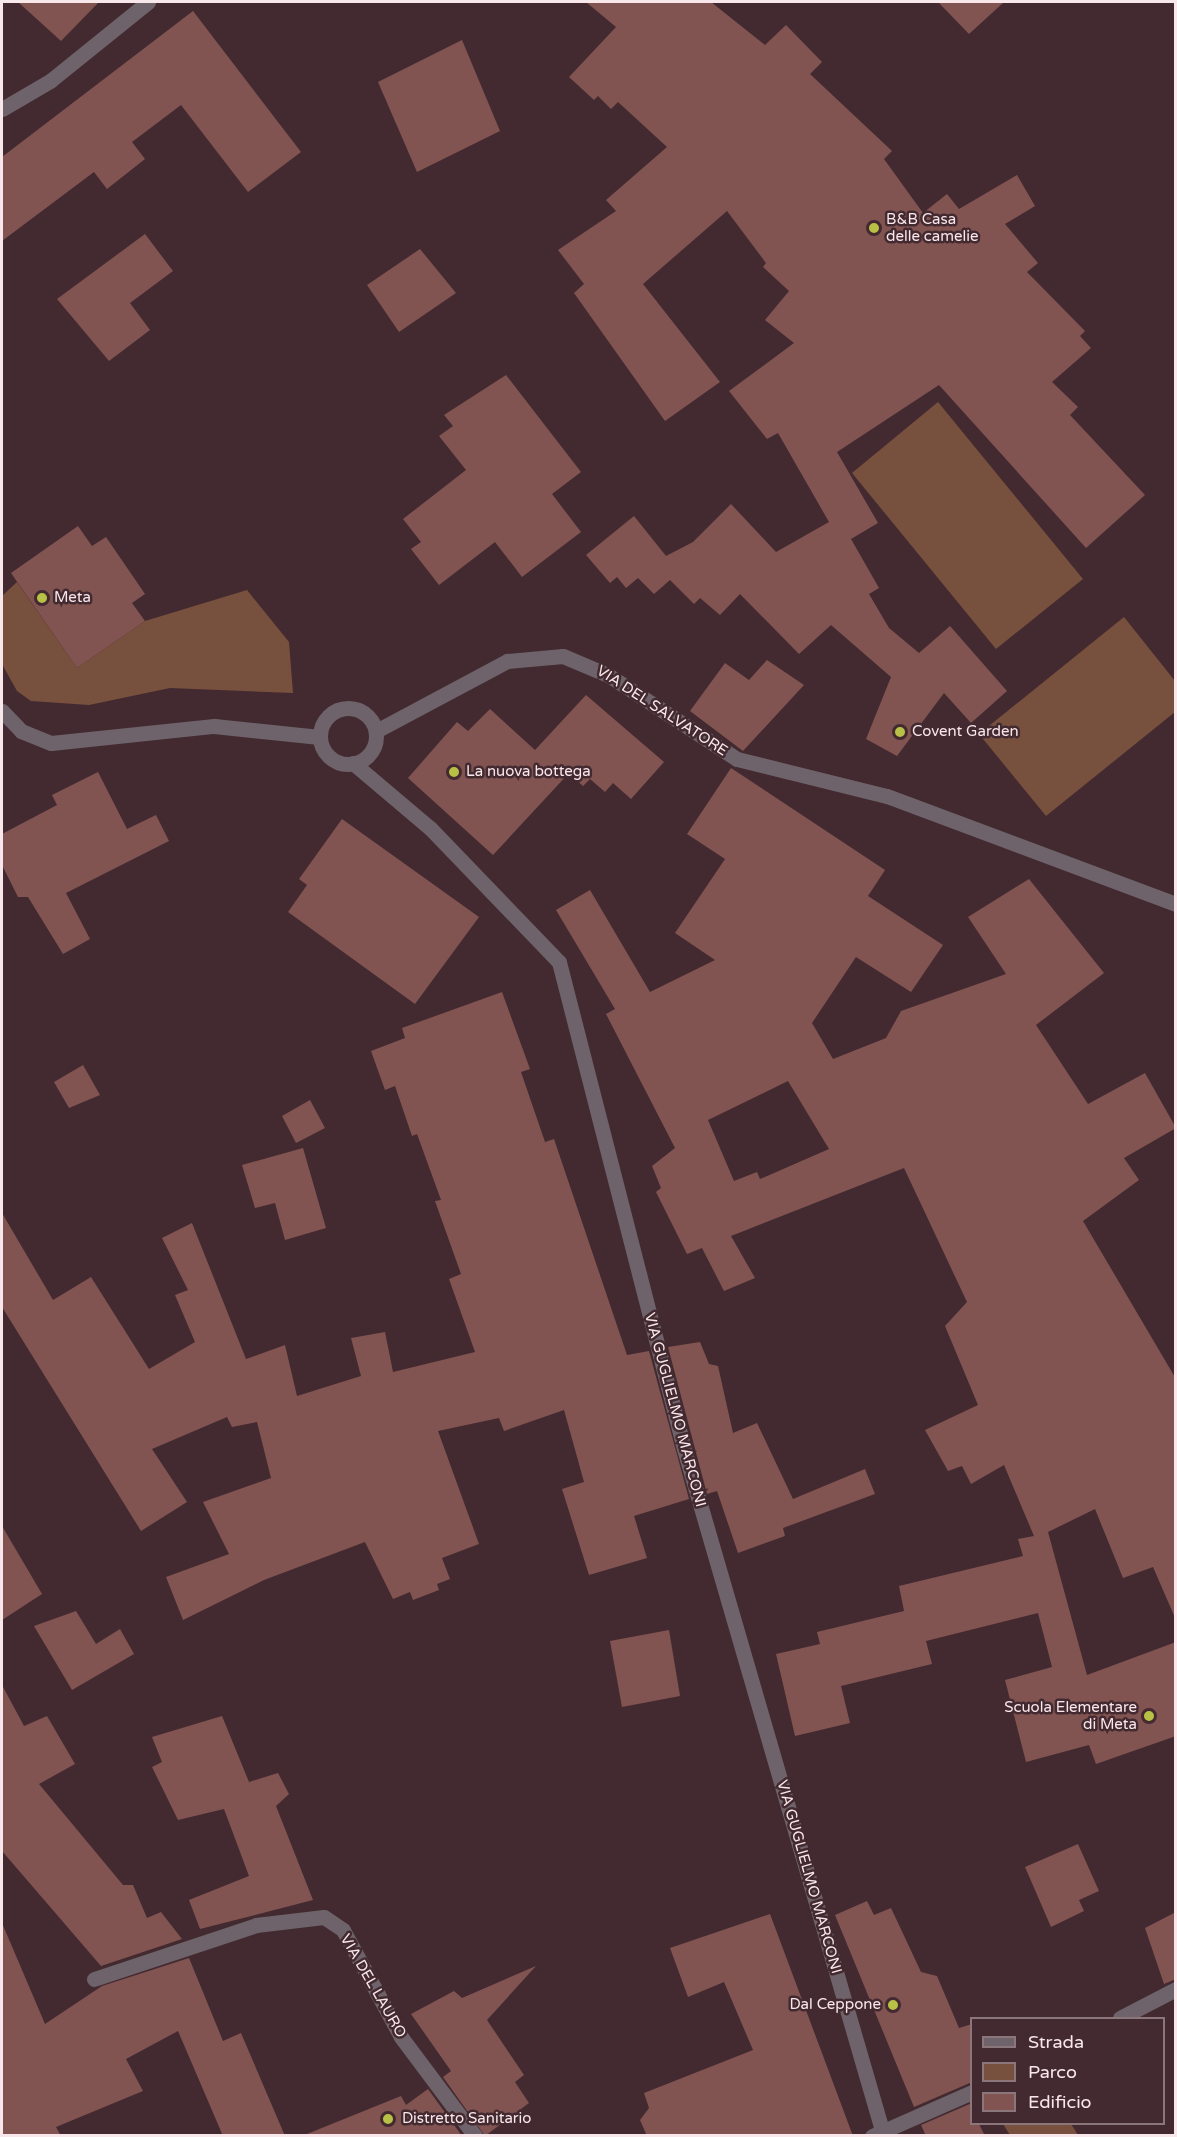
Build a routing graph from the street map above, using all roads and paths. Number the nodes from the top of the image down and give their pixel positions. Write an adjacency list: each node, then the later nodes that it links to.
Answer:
1 (148, 2): 2 (street)
2 (2, 109)
3 (2, 711): 5 (street)
4 (376, 731): 5 (street); 6 (street); 7 (street, VIA DEL SALVATORE)
5 (319, 737): 6 (street)
6 (353, 764): 12 (street, VIA GUGLIELMO MARCONI)
7 (1176, 904)
8 (93, 1979): 13 (street, VIA DEL LAURO)
9 (1176, 1989): 10 (street)
10 (1124, 2017)
11 (970, 2093): 12 (street)
12 (877, 2133)
13 (475, 2136)

